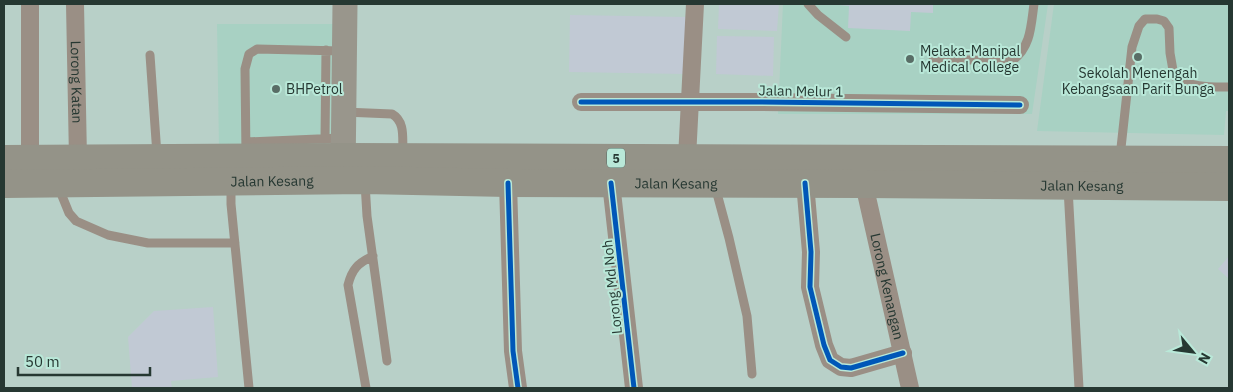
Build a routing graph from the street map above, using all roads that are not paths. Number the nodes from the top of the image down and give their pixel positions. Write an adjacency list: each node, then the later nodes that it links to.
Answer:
1 (30, 4): 20 (street)
2 (75, 4): 21 (street, Lorong Katan)
3 (345, 4): 8 (street)
4 (695, 4): 13 (street)
5 (808, 4): 7 (lane)
6 (1034, 4): 10 (lane)
7 (846, 37)
8 (336, 51): 15 (street); 16 (lane); 24 (lane)
9 (150, 55): 18 (lane)
10 (933, 60)
11 (1229, 87): 22 (lane)
12 (581, 102): 13 (street, Jalan Melur 1)
13 (690, 102): 14 (street, Jalan Melur 1); 19 (street)
14 (1020, 105)
15 (344, 112): 17 (lane); 24 (street)
16 (246, 150): 18 (main road, Jalan Kesang / 5); 24 (main road, Jalan Kesang / 5)
17 (403, 157): 19 (main road, Jalan Kesang / 5); 24 (main road, Jalan Kesang / 5)
18 (157, 158): 21 (main road, Jalan Kesang / 5)
19 (687, 158): 22 (main road, Jalan Kesang / 5)
20 (17, 159): 21 (main road, Jalan Kesang / 5)
21 (78, 159)
22 (1120, 160): 23 (main road, Jalan Kesang / 5)
23 (1229, 160)
24 (348, 165): 33 (main road, Jalan Kesang / 5); 34 (main road, Jalan Kesang / 5); 36 (lane)
25 (611, 182): 26 (main road, Jalan Kesang / 5); 34 (main road, Jalan Kesang / 5); 43 (street, Lorong Md Noh)
26 (715, 183): 27 (main road, Jalan Kesang / 5); 39 (lane)
27 (805, 183): 29 (main road, Jalan Kesang / 5); 37 (street)
28 (4, 184): 32 (main road, Jalan Kesang / 5)
29 (864, 184): 30 (main road, Jalan Kesang / 5); 37 (street, Lorong Kenangan)
30 (1068, 185): 31 (main road, Jalan Kesang / 5); 45 (lane)
31 (1229, 186)
32 (60, 192): 33 (main road, Jalan Kesang / 5); 35 (lane)
33 (231, 192): 35 (lane)
34 (509, 195): 42 (street)
35 (235, 243): 40 (lane)
36 (373, 256): 38 (lane); 41 (lane)
37 (903, 352): 44 (street, Lorong Kenangan)
38 (387, 361)
39 (752, 374)
40 (249, 388)
41 (366, 388)
42 (518, 388)
43 (634, 388)
44 (910, 388)
45 (1079, 388)

